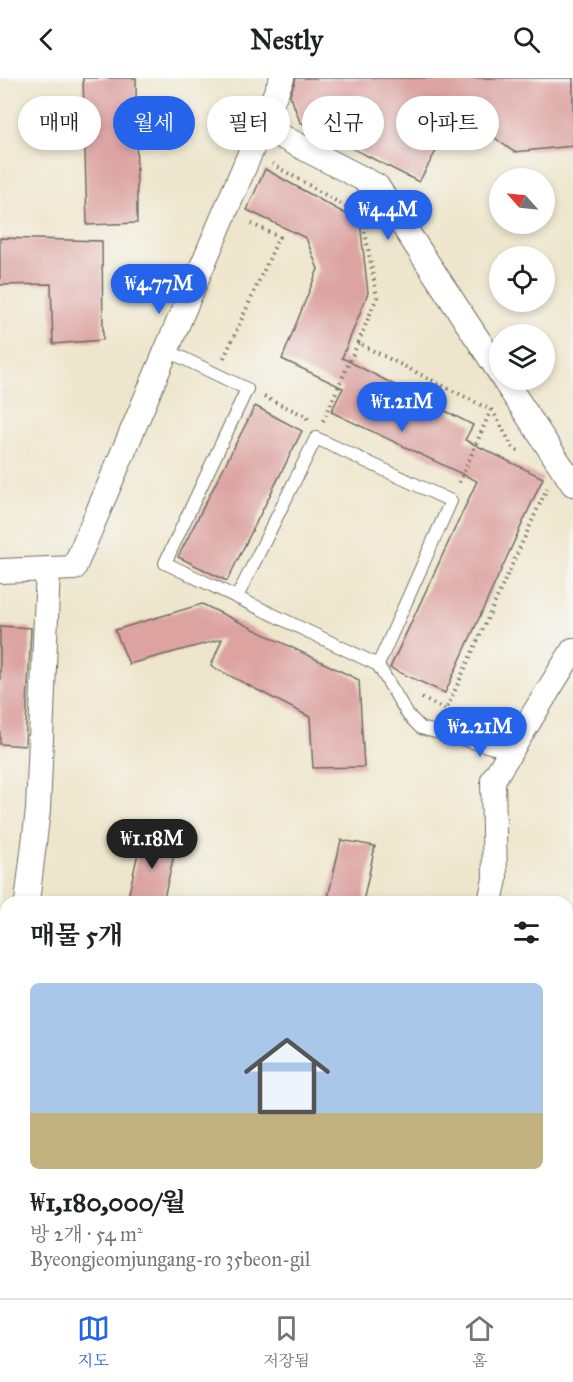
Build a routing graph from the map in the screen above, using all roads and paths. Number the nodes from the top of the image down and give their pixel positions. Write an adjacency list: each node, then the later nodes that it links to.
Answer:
1 (282, 78): 2 (street)
2 (274, 96)
3 (290, 141): 9 (street)
4 (251, 150): 8 (street)
5 (265, 159): 7 (path)
6 (239, 218): 10 (path)
7 (358, 343): 13 (path); 14 (path)
8 (166, 350): 11 (lane); 19 (street)
9 (489, 356)
10 (223, 359)
11 (247, 389): 14 (path); 21 (lane)
12 (511, 390): 17 (street)
13 (491, 410): 15 (path); 18 (path)
14 (316, 438): 18 (lane); 21 (lane)
15 (531, 458)
16 (548, 484): 24 (path)
17 (573, 484)
18 (451, 501): 23 (lane)
19 (48, 569): 20 (street); 26 (street)
20 (0, 572)
21 (237, 597): 23 (lane)
22 (573, 650): 25 (street)
23 (378, 665): 24 (lane)
24 (387, 681): 25 (lane)
25 (508, 752): 27 (street)
26 (28, 896)
27 (491, 896)

